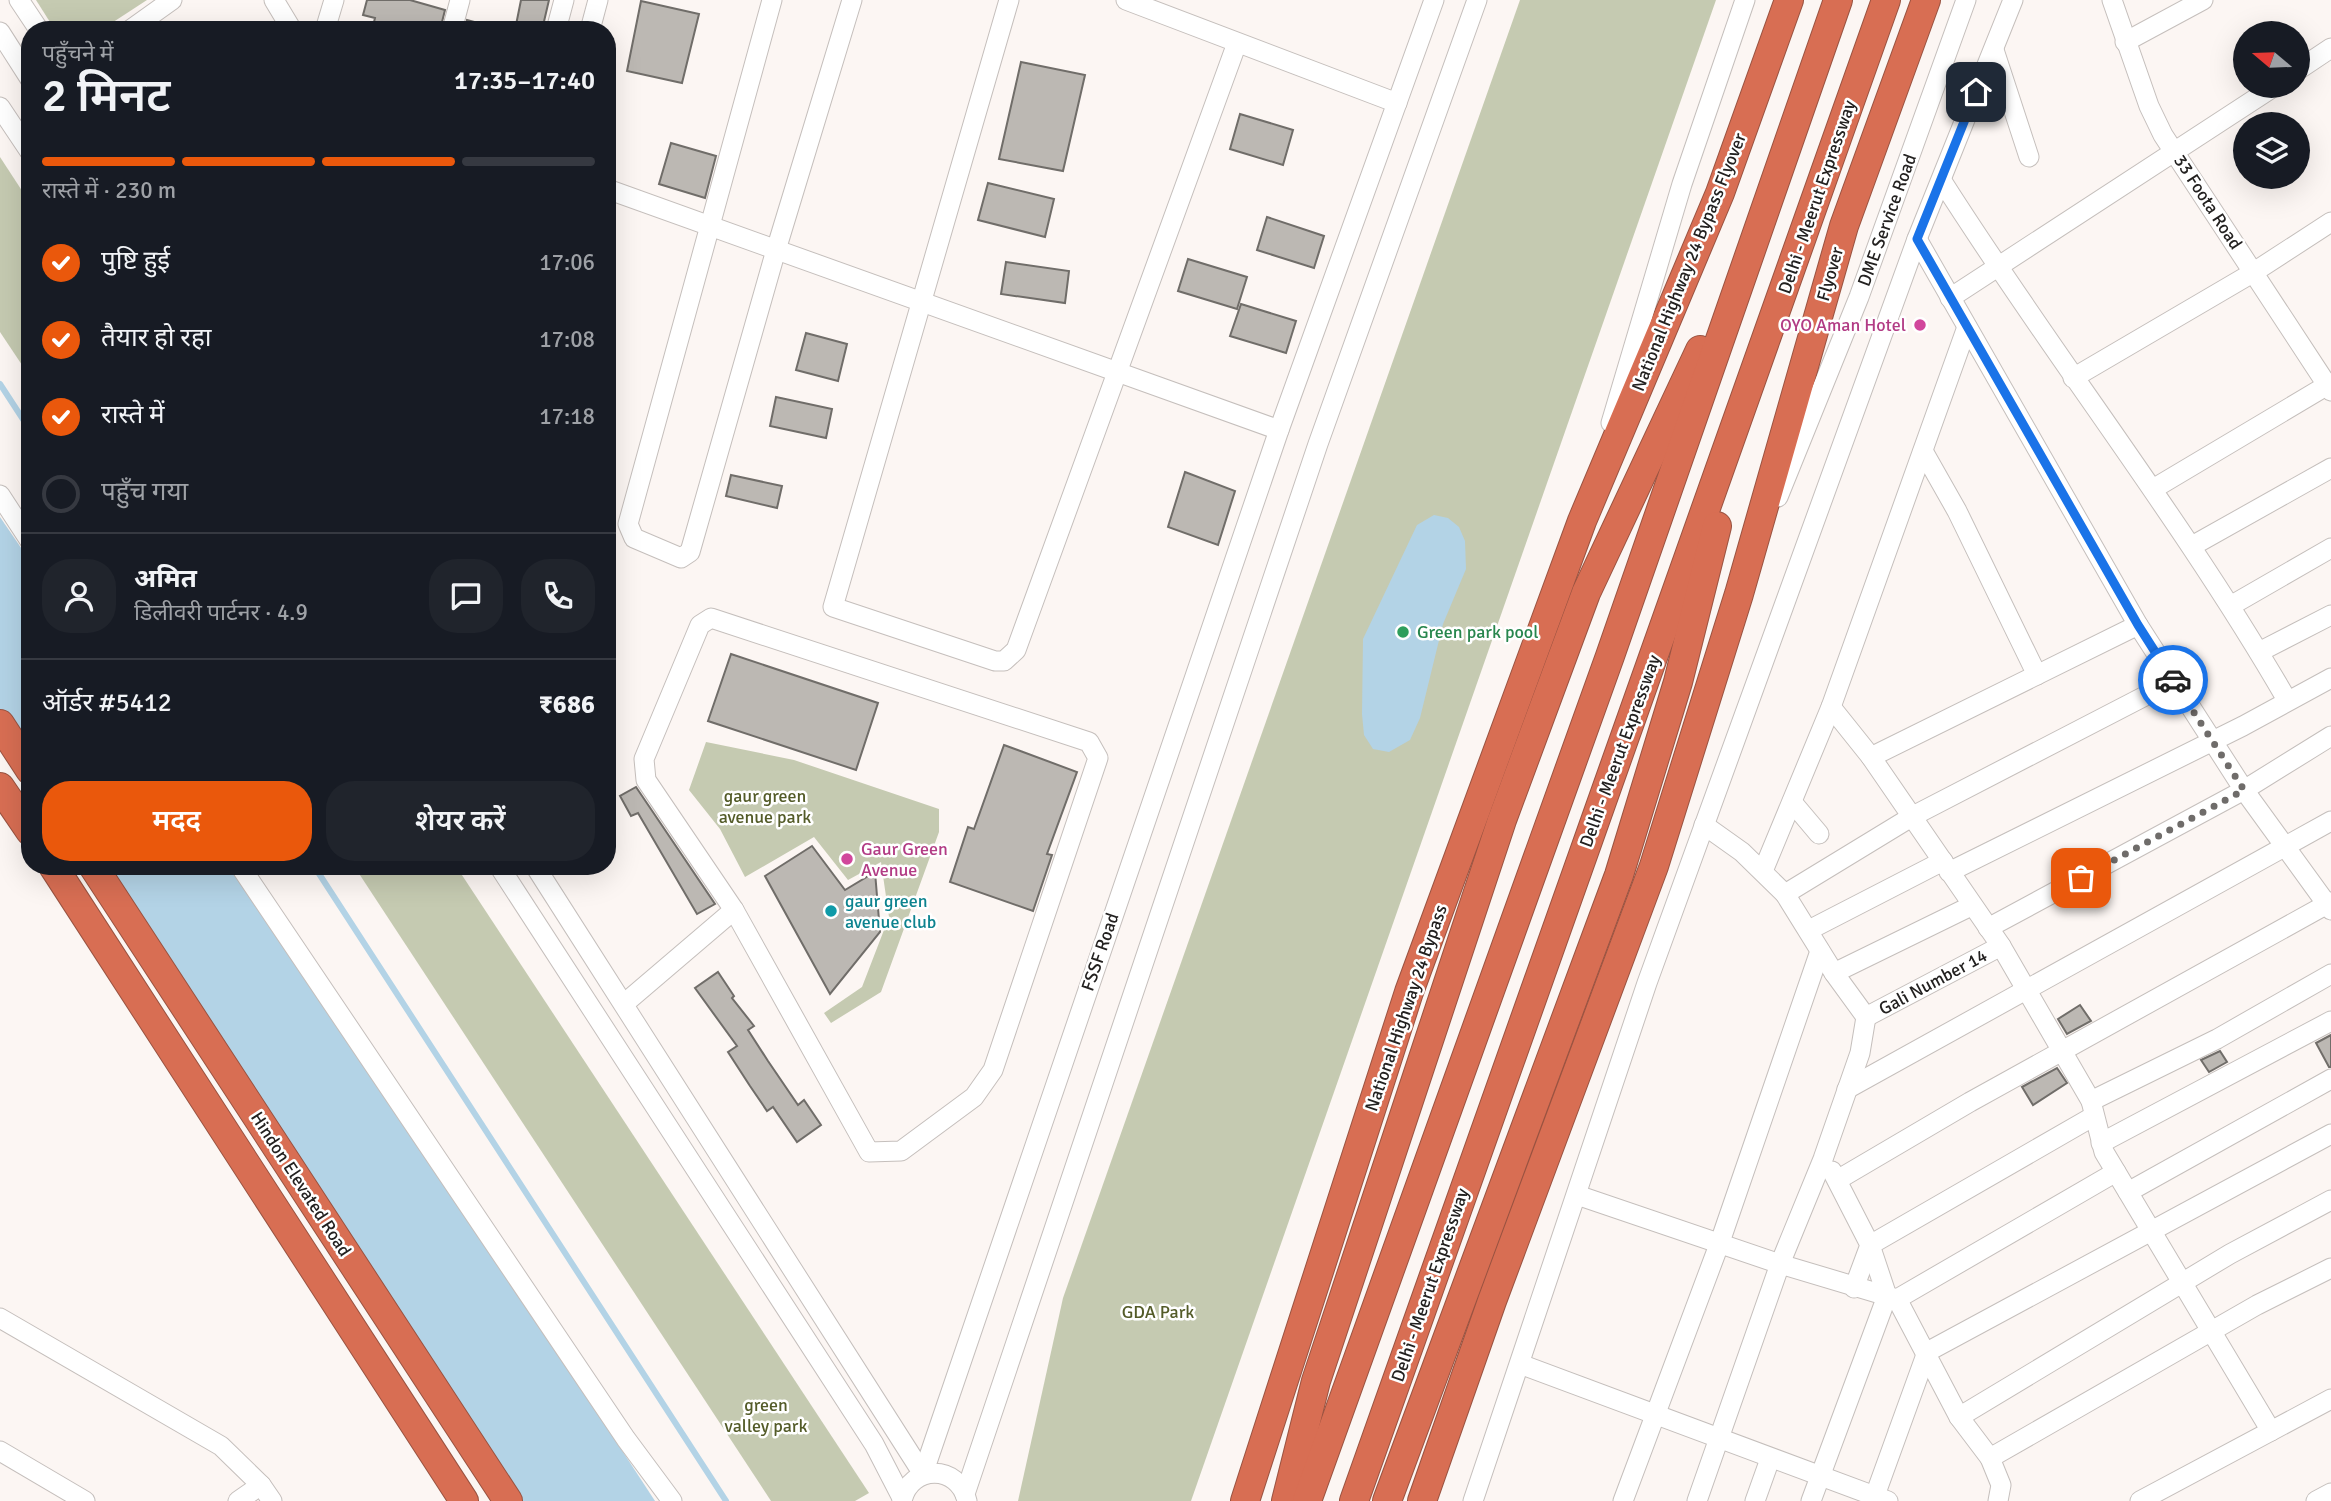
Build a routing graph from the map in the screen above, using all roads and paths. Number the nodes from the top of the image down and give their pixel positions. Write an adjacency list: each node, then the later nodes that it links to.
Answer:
1 (19, 0): 23 (street)
2 (172, 0): 24 (street)
3 (274, 0): 25 (street)
4 (334, 0): 26 (street)
5 (460, 0): 27 (street)
6 (564, 0): 28 (street)
7 (598, 0): 29 (street)
8 (772, 0): 47 (street)
9 (852, 0): 49 (street)
10 (1009, 0): 53 (street)
11 (1126, 0): 32 (street)
12 (1434, 0): 38 (street, FSSF Road)
13 (1477, 0): 152 (street)
14 (1745, 0): 64 (street)
15 (1788, 0): 64 (highway, National Highway 24 Bypass Flyover)
16 (1838, 0): 45 (highway)
17 (1886, 0): 56 (highway, Delhi - Meerut Expressway)
18 (1926, 0): 68 (highway, Flyover)
19 (1966, 0): 68 (street, DME Service Road)
20 (2013, 0): 34 (street)
21 (2112, 0): 31 (street, 33 Foota Road)
22 (2203, 0): 31 (street)
23 (33, 21)
24 (157, 21)
25 (287, 21)
26 (328, 21)
27 (454, 21)
28 (558, 21)
29 (592, 21)
30 (0, 32): 36 (street)
31 (2125, 42): 41 (street, 33 Foota Road)
32 (1237, 43): 38 (street); 55 (street)
33 (2331, 48): 35 (street)
34 (1994, 50): 42 (street); 43 (street)
35 (2310, 62)
36 (21, 65)
37 (2257, 98): 41 (street)
38 (1396, 103): 59 (street, FSSF Road)
39 (0, 107): 40 (street)
40 (21, 138)
41 (2175, 153): 50 (street); 51 (street, 33 Foota Road)
42 (2029, 157)
43 (1942, 181): 48 (street); 50 (street)
44 (616, 192): 47 (street)
45 (1763, 215): 114 (highway); 162 (highway)
46 (2331, 222): 51 (street)
47 (709, 226): 49 (street); 49 (street)
48 (1917, 239): 52 (street); 89 (street)
49 (776, 250): 53 (street)
50 (1997, 268): 52 (street); 57 (street)
51 (2254, 272): 57 (street); 58 (street, 33 Foota Road)
52 (1950, 298): 54 (street)
53 (922, 302): 55 (street); 55 (street)
54 (1967, 327): 60 (street); 71 (street)
55 (1116, 372): 59 (street)
56 (1754, 374): 116 (highway); 163 (highway, Delhi - Meerut Expressway)
57 (2073, 379): 62 (street)
58 (2330, 387): 62 (street)
59 (1279, 430): 148 (street, FSSF Road)
60 (1923, 451): 73 (street); 77 (street)
61 (2331, 468): 66 (street)
62 (2153, 489): 66 (street)
63 (0, 495): 65 (street)
64 (1582, 521): 112 (highway, National Highway 24 Bypass)
65 (21, 527)
66 (2192, 546): 69 (street)
67 (2331, 548): 69 (street)
68 (1739, 594): 116 (highway, Flyover)
69 (2232, 606): 72 (street)
70 (2331, 615): 72 (street)
71 (2138, 625): 73 (street); 75 (street)
72 (2259, 652): 76 (street)
73 (2037, 675): 82 (street)
74 (2331, 678): 76 (street)
75 (2174, 681): 80 (street); 86 (street)
76 (2287, 700): 80 (street)
77 (1831, 707): 82 (street); 85 (street)
78 (0, 724): 81 (highway)
79 (2331, 736): 84 (street, Gali Number 14)
80 (2212, 741): 84 (street); 92 (street)
81 (21, 756)
82 (1871, 757): 86 (street)
83 (0, 786): 87 (highway)
84 (2244, 790): 91 (street); 103 (street, Gali Number 14)
85 (1792, 802): 90 (street); 93 (street)
86 (1913, 816): 92 (street); 99 (street)
87 (21, 818)
88 (2331, 821): 91 (street)
89 (1704, 825): 93 (street); 126 (street)
90 (1819, 834)
91 (2288, 848): 100 (street); 109 (street)
92 (1946, 867): 101 (street); 104 (street)
93 (1763, 871): 99 (street)
94 (59, 875): 157 (highway, Hindon Elevated Road)
95 (99, 875): 158 (highway, Hindon Elevated Road)
96 (246, 875): 159 (street)
97 (505, 875): 154 (street)
98 (541, 875): 110 (street)
99 (1785, 894): 104 (street)
100 (2330, 905): 115 (street)
101 (1971, 906): 103 (street); 107 (street)
102 (734, 910): 102 (street); 110 (street)
103 (1987, 928): 105 (street)
104 (1809, 930): 106 (street)
105 (2001, 946): 109 (street); 111 (street, Gali Number 14)
106 (1820, 951): 107 (street); 129 (street)
107 (1834, 972): 111 (street)
108 (2331, 974): 119 (street)
109 (2028, 991): 115 (street); 118 (street)
110 (625, 1003): 148 (street)
111 (1866, 1017): 118 (street)
112 (1400, 1020): 114 (highway); 160 (highway, National Highway 24 Bypass)
113 (2331, 1021): 121 (street)
114 (1430, 1033): 161 (highway)
115 (2063, 1050): 119 (street); 124 (street)
116 (1563, 1066): 164 (highway); 165 (highway)
117 (2331, 1079): 125 (street)
118 (1847, 1089): 122 (street)
119 (2092, 1108): 121 (street); 130 (street)
120 (2331, 1134): 128 (street)
121 (2101, 1143): 123 (street)
122 (1823, 1159): 124 (street); 131 (street)
123 (2116, 1172): 125 (street); 135 (street)
124 (1839, 1179): 130 (street)
125 (2128, 1192): 128 (street)
126 (1577, 1195): 129 (street); 139 (street)
127 (2331, 1200): 133 (street)
128 (2152, 1232): 133 (street); 138 (street)
129 (1720, 1242): 131 (street); 141 (street)
130 (1870, 1245): 134 (street); 135 (street)
131 (1780, 1265): 134 (street); 144 (street)
132 (2331, 1268): 137 (street)
133 (2183, 1282): 137 (street); 142 (street)
134 (1854, 1288): 135 (street)
135 (1892, 1297): 138 (street); 149 (street)
136 (0, 1318): 150 (street)
137 (2212, 1332): 143 (street); 146 (street)
138 (1927, 1352): 142 (street); 153 (street)
139 (1520, 1364): 141 (street); 166 (street)
140 (2331, 1399): 143 (street)
141 (1653, 1416): 144 (street); 167 (street)
142 (1959, 1417): 146 (street)
143 (2271, 1431): 172 (street)
144 (1717, 1439): 147 (street); 168 (street)
145 (0, 1451): 155 (street)
146 (1990, 1458): 171 (street)
147 (1769, 1459): 149 (street); 169 (street)
148 (923, 1474): 152 (street); 154 (street)
149 (1820, 1476): 153 (street); 170 (street)
150 (266, 1493): 156 (street)
151 (2331, 1493): 173 (street)
152 (966, 1498)
153 (1879, 1499)
154 (902, 1500)
155 (85, 1501)
156 (238, 1501)
157 (464, 1501)
158 (508, 1501)
159 (672, 1501)
160 (1245, 1501)
161 (1286, 1501)
162 (1307, 1501)
163 (1354, 1501)
164 (1387, 1501)
165 (1422, 1501)
166 (1473, 1501)
167 (1623, 1501)
168 (1697, 1501)
169 (1755, 1501)
170 (1811, 1501)
171 (1998, 1501)
172 (2140, 1501)
173 (2316, 1501)

